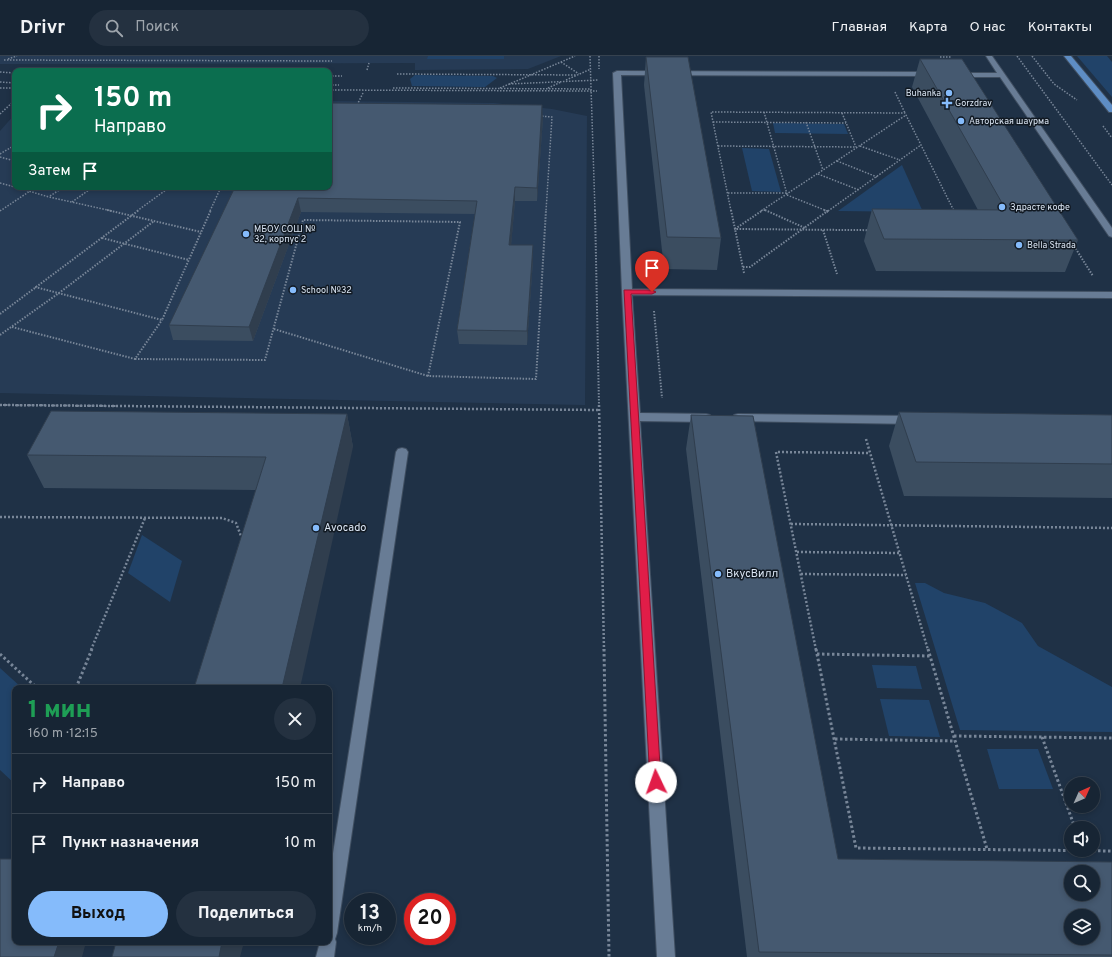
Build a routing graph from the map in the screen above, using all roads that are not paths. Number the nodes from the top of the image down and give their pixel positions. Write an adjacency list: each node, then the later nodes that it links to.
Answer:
1 (989, 56): 3 (lane)
2 (1066, 56): 4 (main road)
3 (1002, 75): 5 (lane); 6 (lane)
4 (1112, 110)
5 (1112, 234)
6 (627, 292): 7 (lane); 8 (lane)
7 (1108, 295)
8 (635, 417): 9 (lane); 14 (lane)
9 (923, 420)
10 (402, 452): 11 (lane)
11 (332, 913)
12 (327, 945): 13 (lane)
13 (325, 957)
14 (666, 957)

